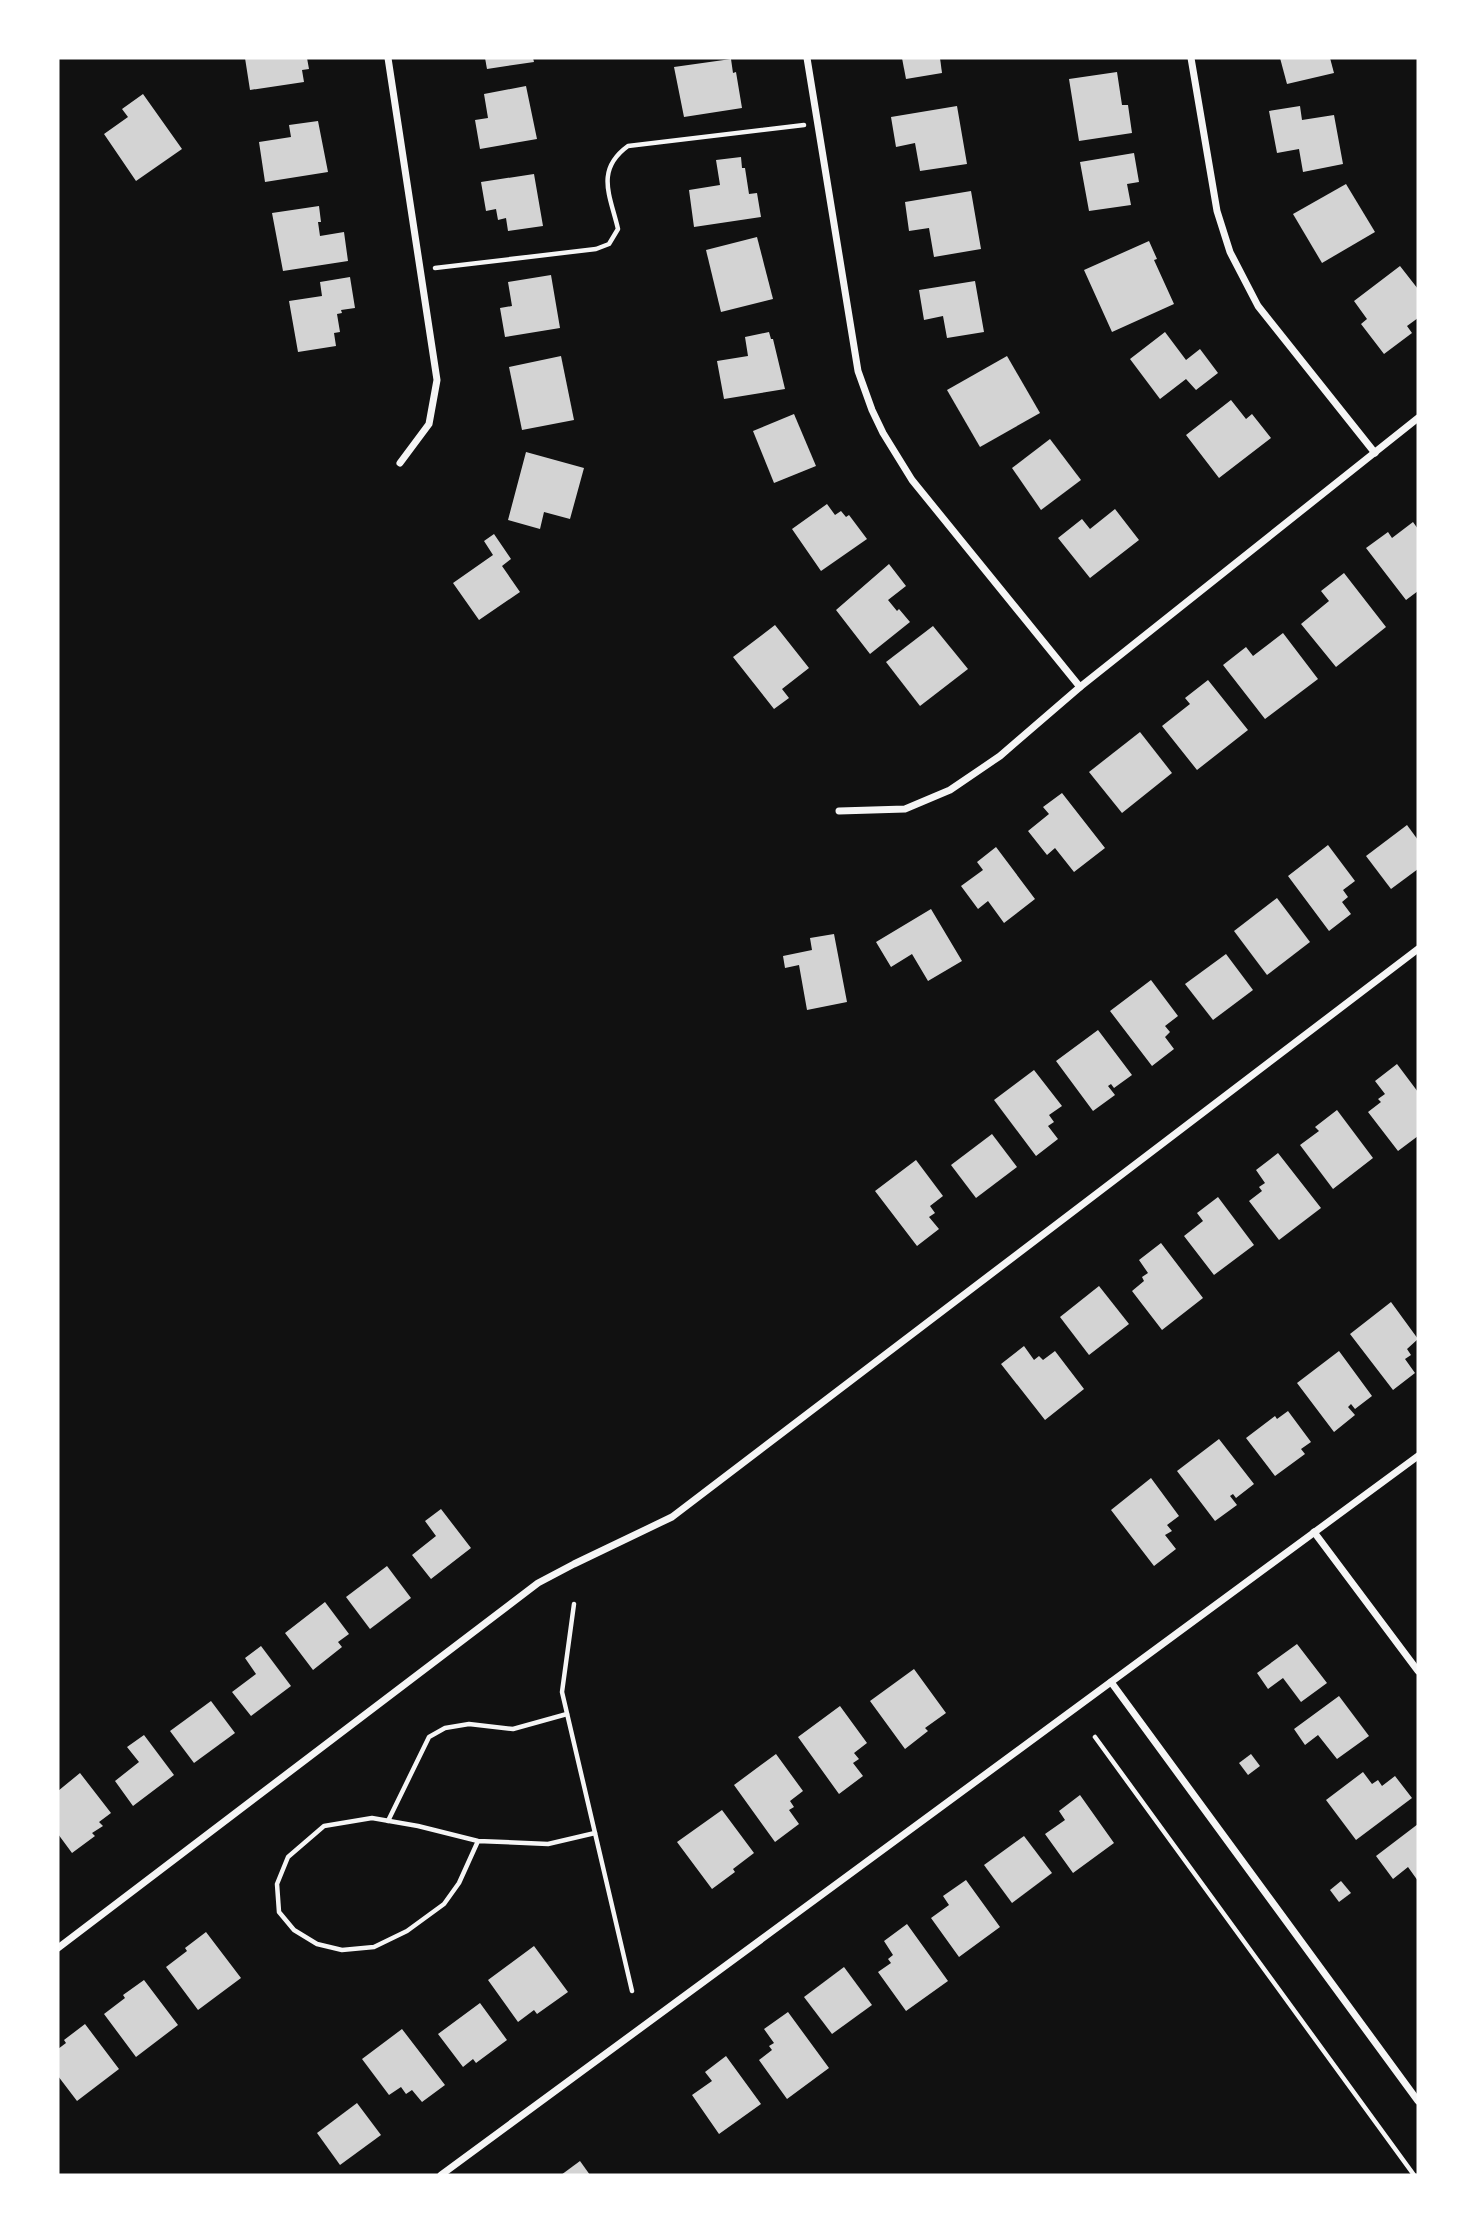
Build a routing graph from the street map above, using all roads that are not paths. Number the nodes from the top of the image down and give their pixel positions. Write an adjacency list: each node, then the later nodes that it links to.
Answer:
1 (388, 58): 6 (street)
2 (807, 58): 7 (street)
3 (1191, 58): 5 (street)
4 (1418, 418): 5 (street)
5 (1375, 453): 7 (street)
6 (400, 463)
7 (1080, 687): 8 (street)
8 (839, 811)
9 (1418, 949): 14 (street)
10 (1418, 1456): 11 (street)
11 (1314, 1532): 12 (street); 13 (street)
12 (1418, 1671)
13 (1111, 1682): 15 (street); 16 (street)
14 (58, 1948)
15 (1418, 2101)
16 (441, 2175)

